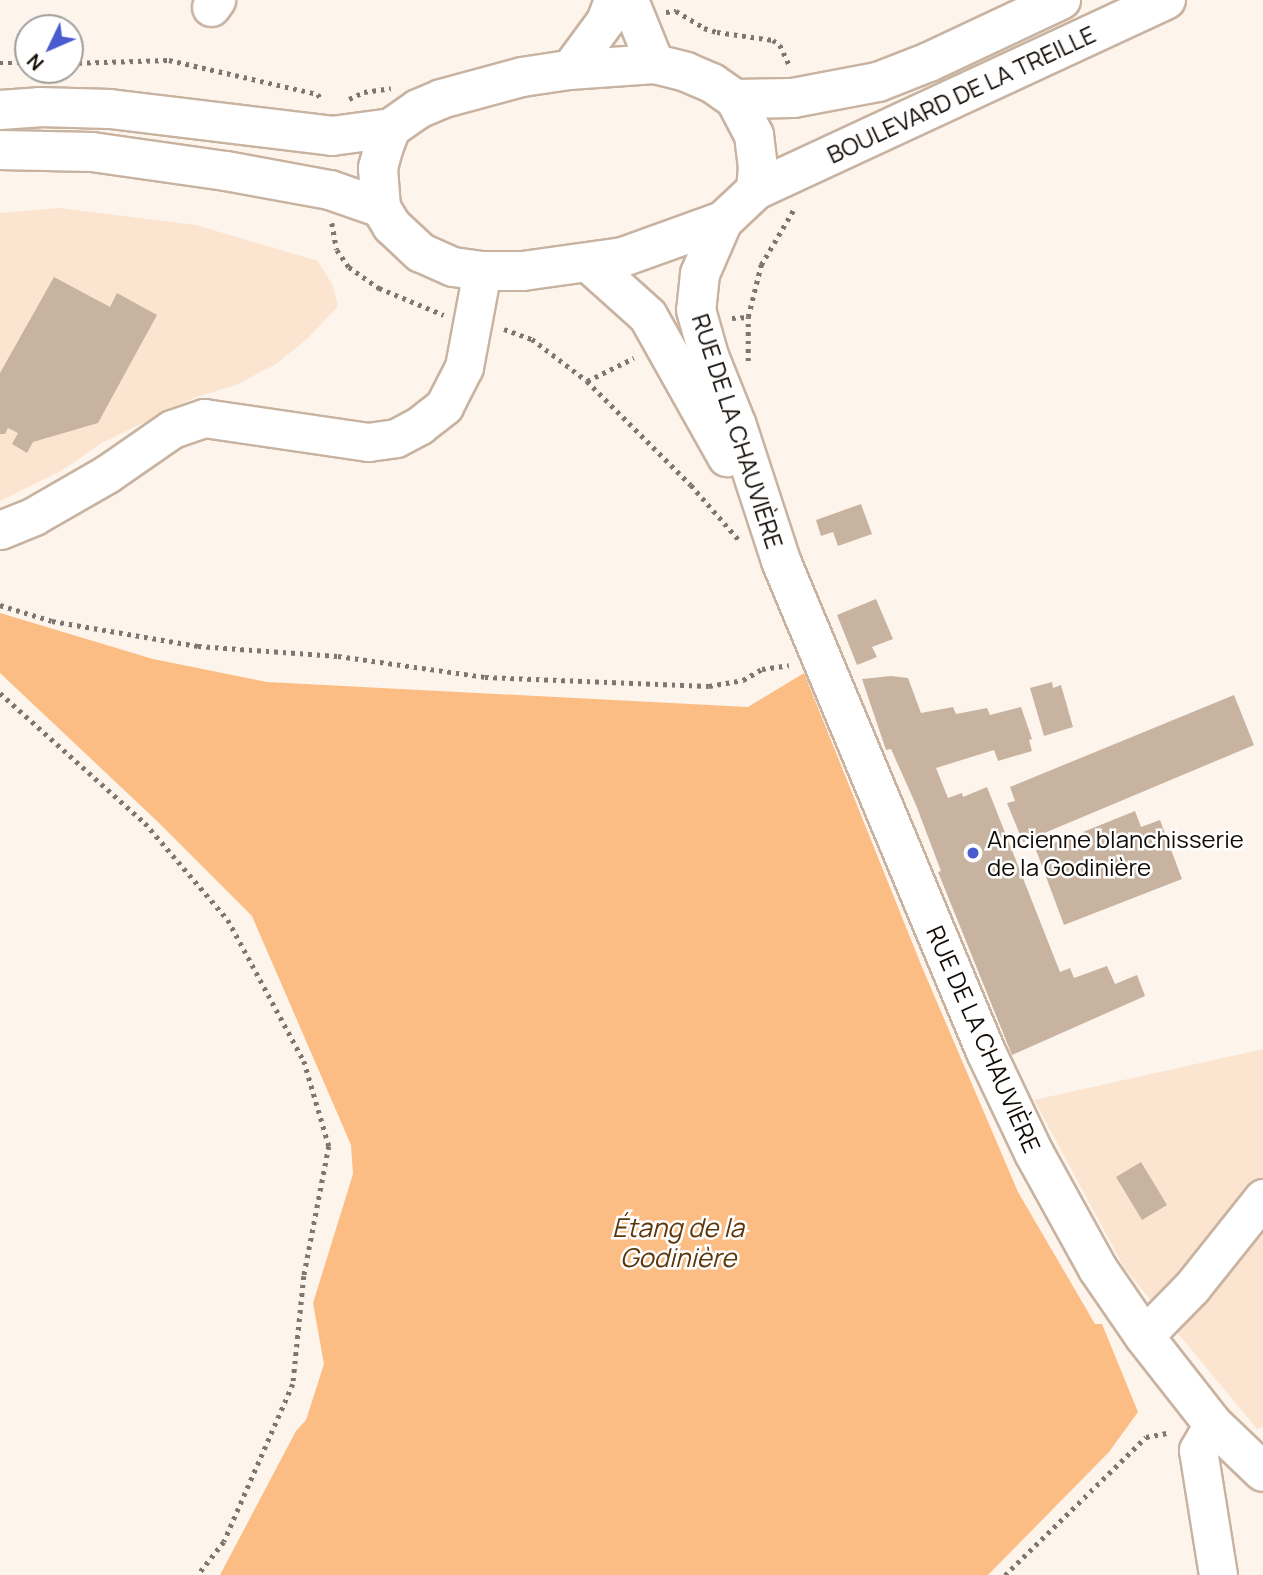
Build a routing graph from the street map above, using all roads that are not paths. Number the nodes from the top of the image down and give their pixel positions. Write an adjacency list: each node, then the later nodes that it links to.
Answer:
1 (1061, 0): 6 (main road, BOULEVARD DE LA TREILLE)
2 (1166, 0): 10 (main road, BOULEVARD DE LA TREILLE)
3 (625, 6): 4 (street); 5 (street)
4 (655, 64): 5 (main road); 6 (main road)
5 (569, 70): 8 (main road)
6 (735, 99): 10 (main road)
7 (0, 110): 8 (main road)
8 (391, 128): 11 (main road)
9 (0, 150): 11 (main road)
10 (756, 190): 12 (main road, BOULEVARD DE LA TREILLE)
11 (381, 208): 14 (main road)
12 (723, 221): 13 (main road); 16 (main road, RUE DE LA CHAUVIÈRE)
13 (589, 263): 14 (main road); 16 (main road, RUE DE LA CHAUVIÈRE)
14 (482, 271): 15 (street)
15 (0, 530)
16 (764, 556): 18 (main road, RUE DE LA CHAUVIÈRE)
17 (1263, 1198): 18 (street)
18 (1144, 1336): 19 (main road, RUE DE LA CHAUVIÈRE)
19 (1213, 1424): 20 (main road, RUE DE LA CHAUVIÈRE); 21 (street)
20 (1263, 1472)
21 (1217, 1575)

